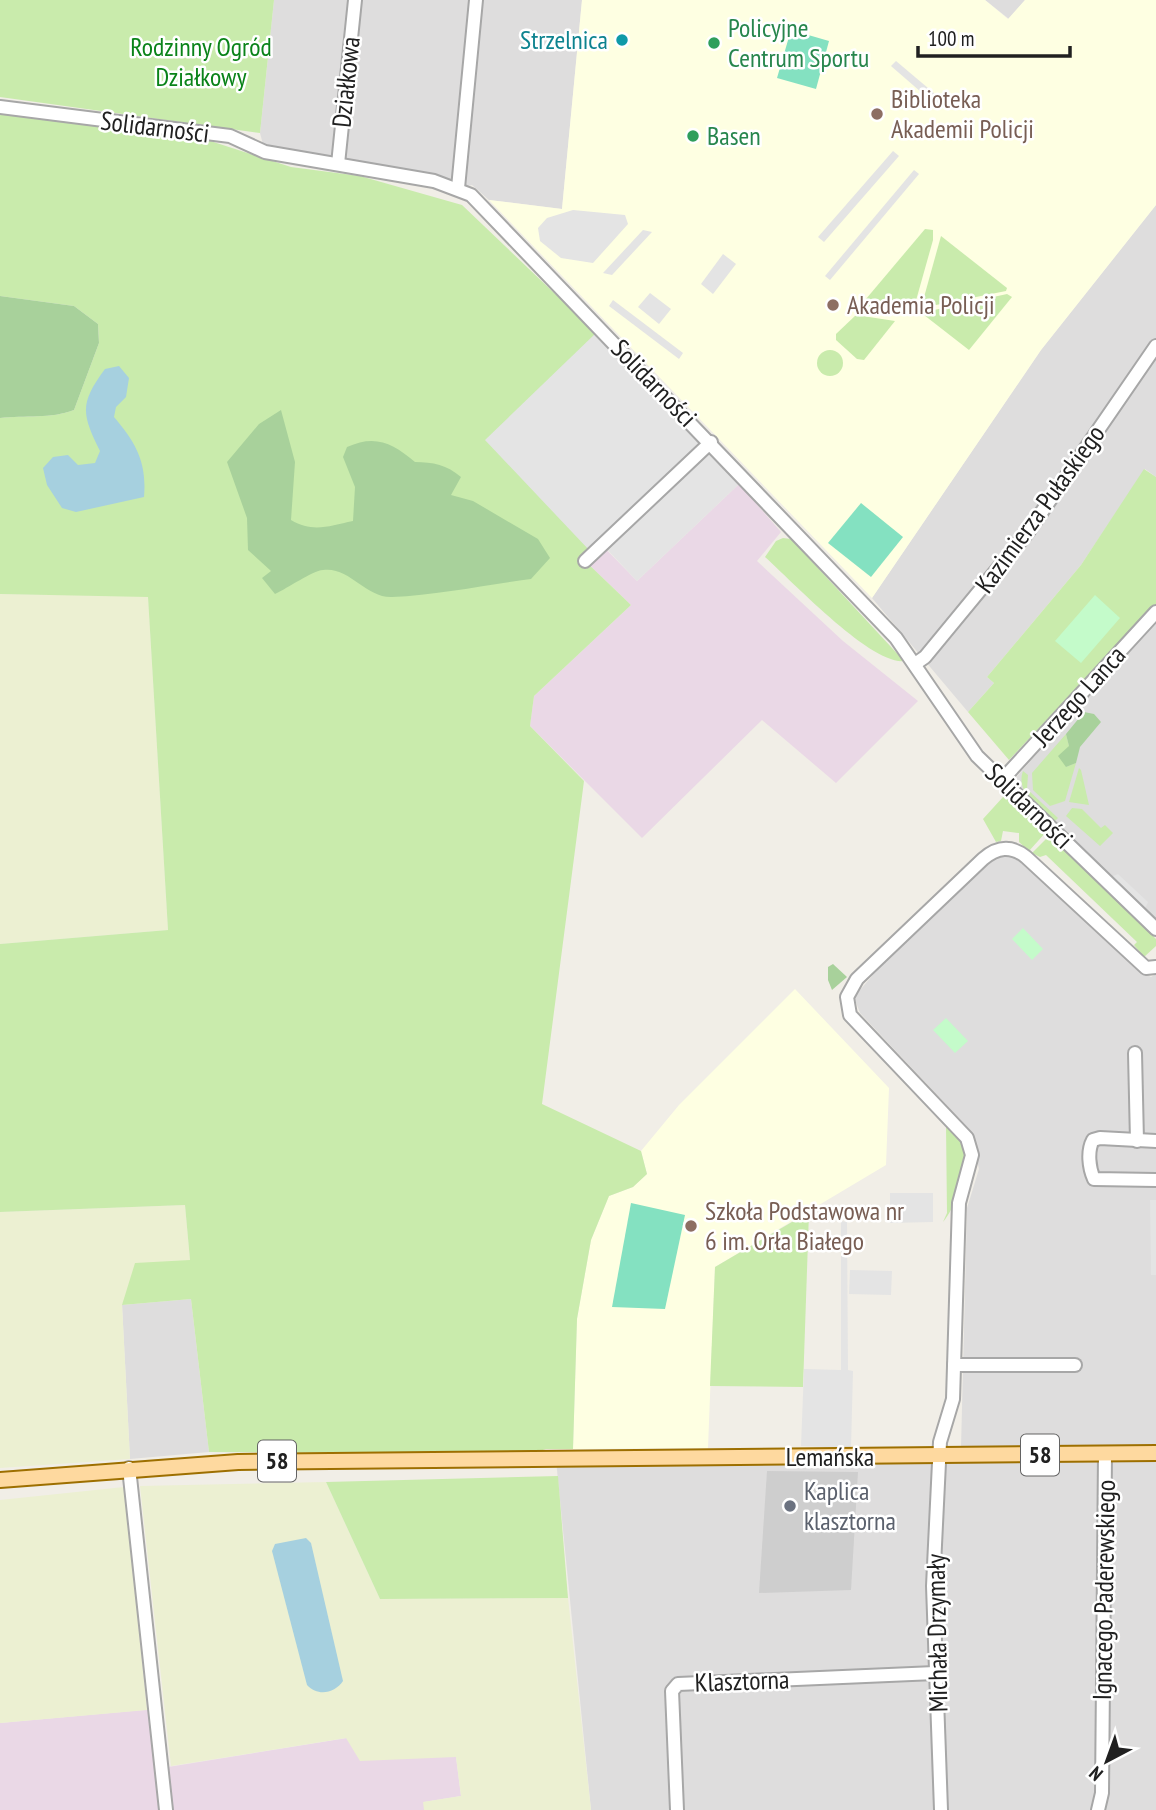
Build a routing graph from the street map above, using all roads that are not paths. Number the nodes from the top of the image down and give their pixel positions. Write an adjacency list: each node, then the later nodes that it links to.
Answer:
1 (355, 0): 4 (street, Działkowa)
2 (476, 0): 5 (street)
3 (0, 107): 4 (street, Solidarności)
4 (338, 164): 5 (street, Solidarności)
5 (458, 188): 7 (street, Solidarności)
6 (1156, 346): 10 (street, Kazimierza Pułaskiego)
7 (711, 442): 8 (street); 10 (street, Solidarności)
8 (585, 561)
9 (1156, 612): 11 (street, Jerzego Lanca)
10 (915, 664): 11 (street, Solidarności)
11 (1002, 780): 12 (street, Solidarności)
12 (1156, 929)
13 (1156, 967): 18 (street, Michała Drzymały)
14 (1135, 1053): 15 (street)
15 (1137, 1140): 16 (street); 17 (street)
16 (1156, 1140)
17 (1156, 1180)
18 (954, 1365): 19 (street); 22 (street, Michała Drzymały)
19 (1075, 1365)
20 (1156, 1453): 21 (main road, 58)
21 (1105, 1454): 22 (main road, Lemańska / 58); 29 (street, Ignacego Paderewskiego)
22 (939, 1456): 23 (main road, Lemańska / 58); 25 (street, Michała Drzymały)
23 (129, 1468): 24 (main road, 58); 26 (street)
24 (0, 1480)
25 (936, 1673): 27 (street, Klasztorna); 28 (street, Michała Drzymały)
26 (166, 1810)
27 (677, 1810)
28 (941, 1810)
29 (1098, 1810)

